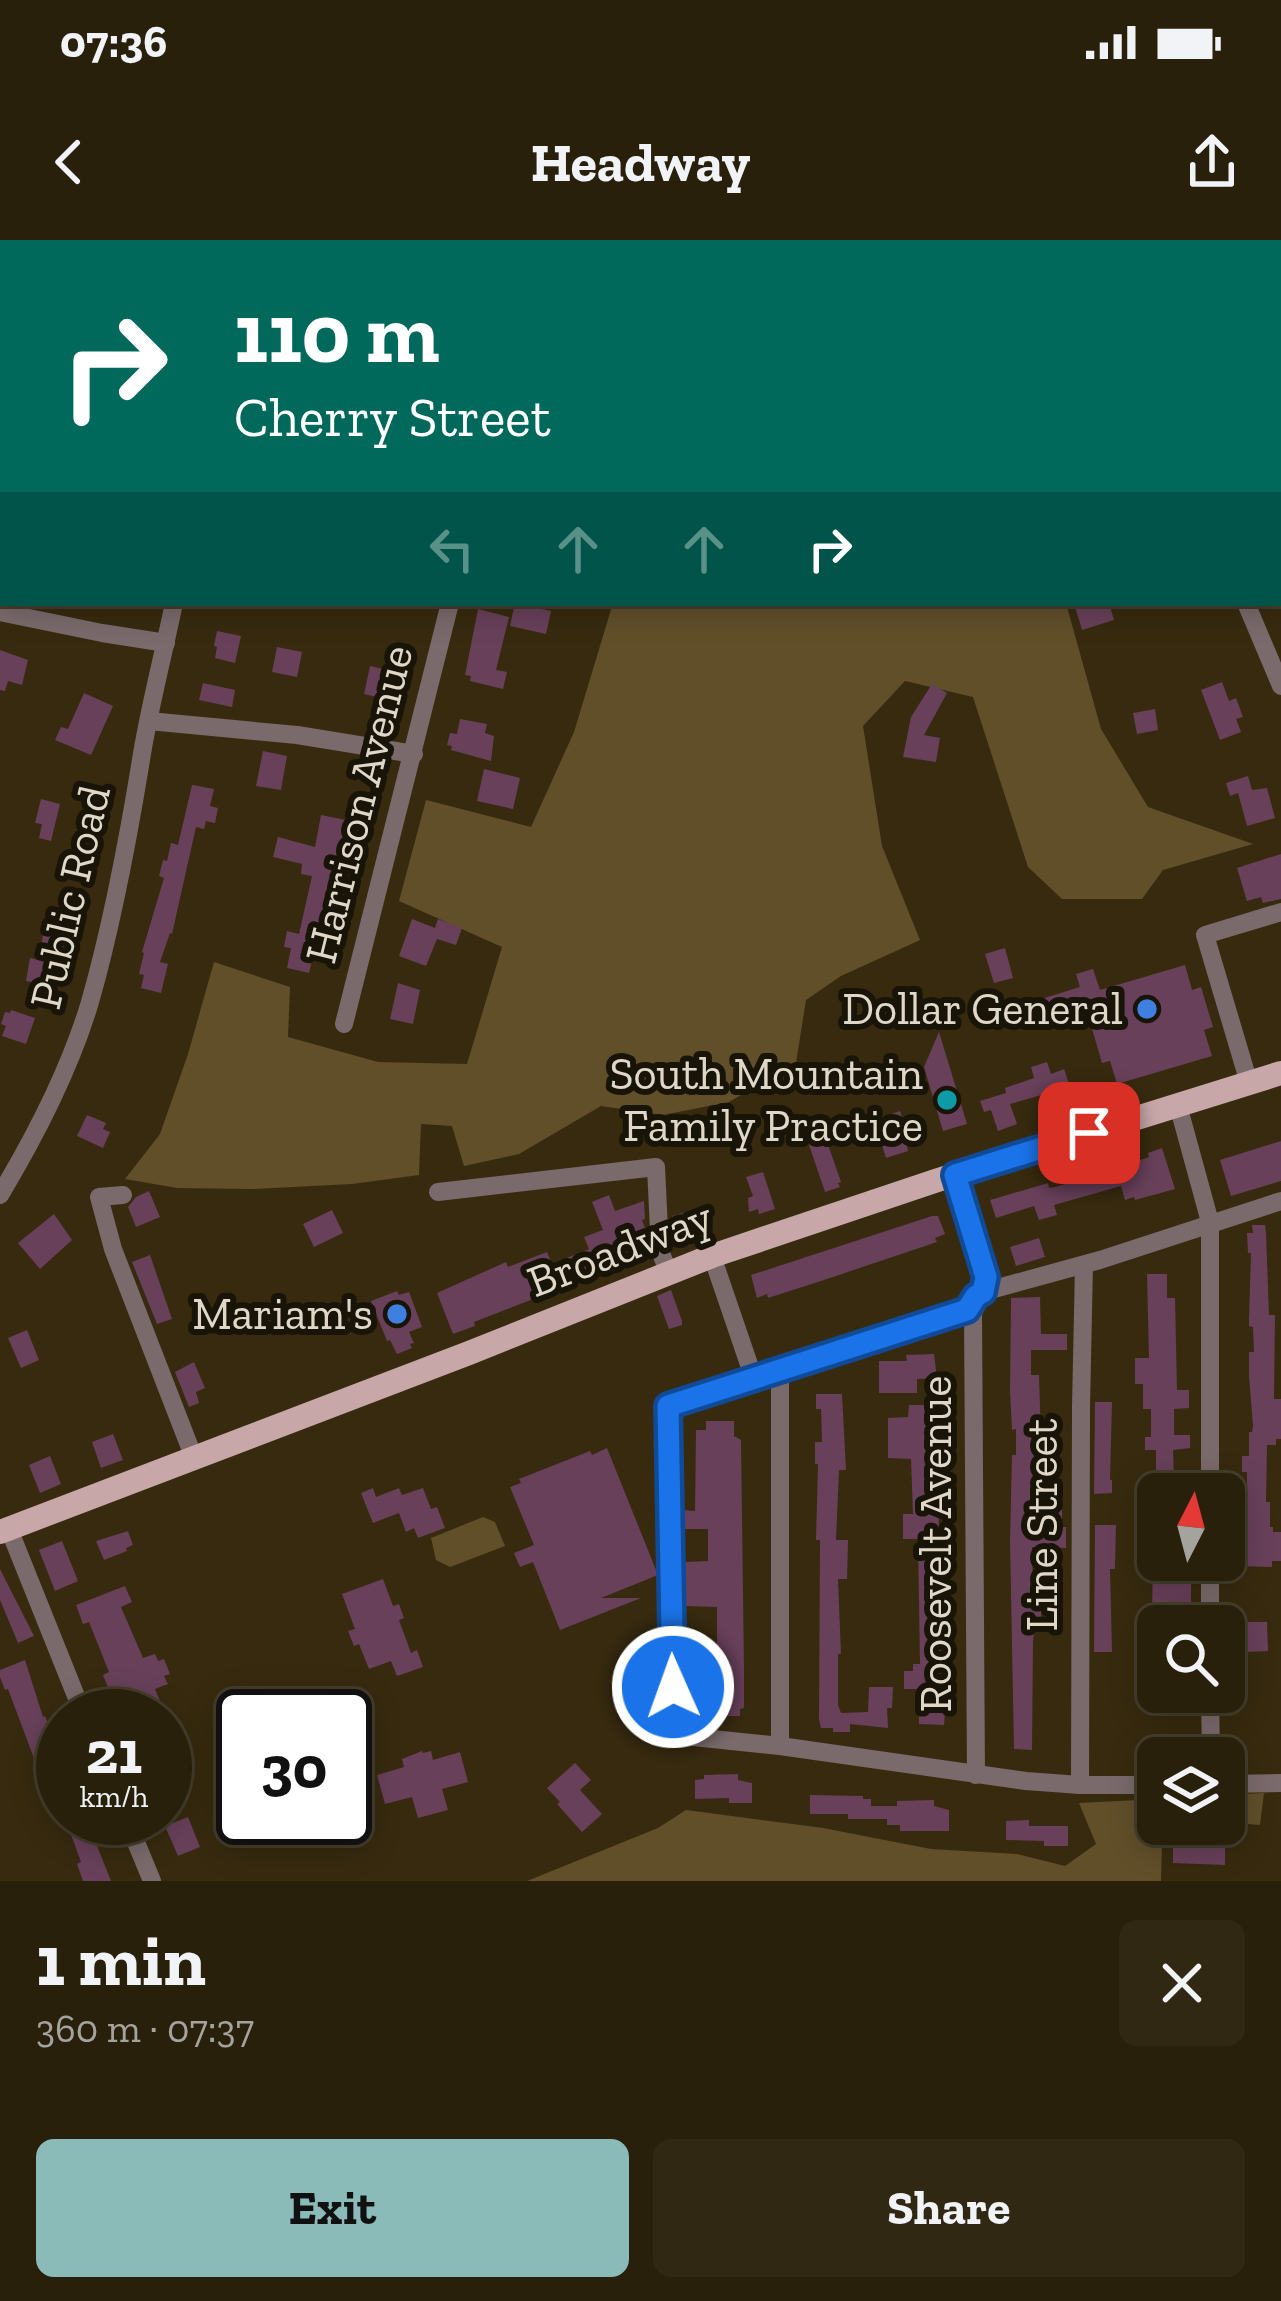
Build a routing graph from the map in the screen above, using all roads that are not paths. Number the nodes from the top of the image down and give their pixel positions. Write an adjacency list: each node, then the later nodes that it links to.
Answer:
1 (173, 606): 5 (street, Public Road)
2 (449, 606): 8 (street, Harrison Avenue)
3 (1247, 606): 6 (street)
4 (0, 612): 5 (street)
5 (166, 643): 7 (street, Public Road)
6 (1281, 686)
7 (149, 721): 8 (street); 16 (street, Public Road)
8 (414, 754): 10 (street, Harrison Avenue)
9 (1281, 912): 12 (street)
10 (344, 1024)
11 (1281, 1073): 12 (main road, Broadway)
12 (1249, 1083): 13 (main road, Broadway)
13 (1178, 1105): 14 (main road, Broadway); 19 (street)
14 (955, 1175): 20 (main road, Broadway); 23 (street, Roosevelt Avenue)
15 (438, 1192): 22 (street)
16 (0, 1195)
17 (123, 1195): 26 (street)
18 (1281, 1201): 19 (street)
19 (1210, 1222): 21 (street); 27 (street)
20 (712, 1256): 22 (main road, Broadway); 25 (street)
21 (1084, 1264): 23 (street); 34 (street, Line Street)
22 (669, 1273): 26 (main road, Broadway)
23 (983, 1292): 24 (street); 31 (street, Roosevelt Avenue)
24 (780, 1371): 25 (street); 30 (street)
25 (754, 1379): 30 (street)
26 (194, 1458): 28 (main road, Broadway)
27 (1210, 1473)
28 (4, 1530): 29 (street)
29 (72, 1689)
30 (780, 1746): 31 (street)
31 (976, 1775): 34 (street)
32 (1281, 1783): 33 (street)
33 (1245, 1784)
34 (1080, 1785): 35 (street)
35 (1137, 1785)
36 (137, 1845): 37 (street)
37 (152, 1881)

